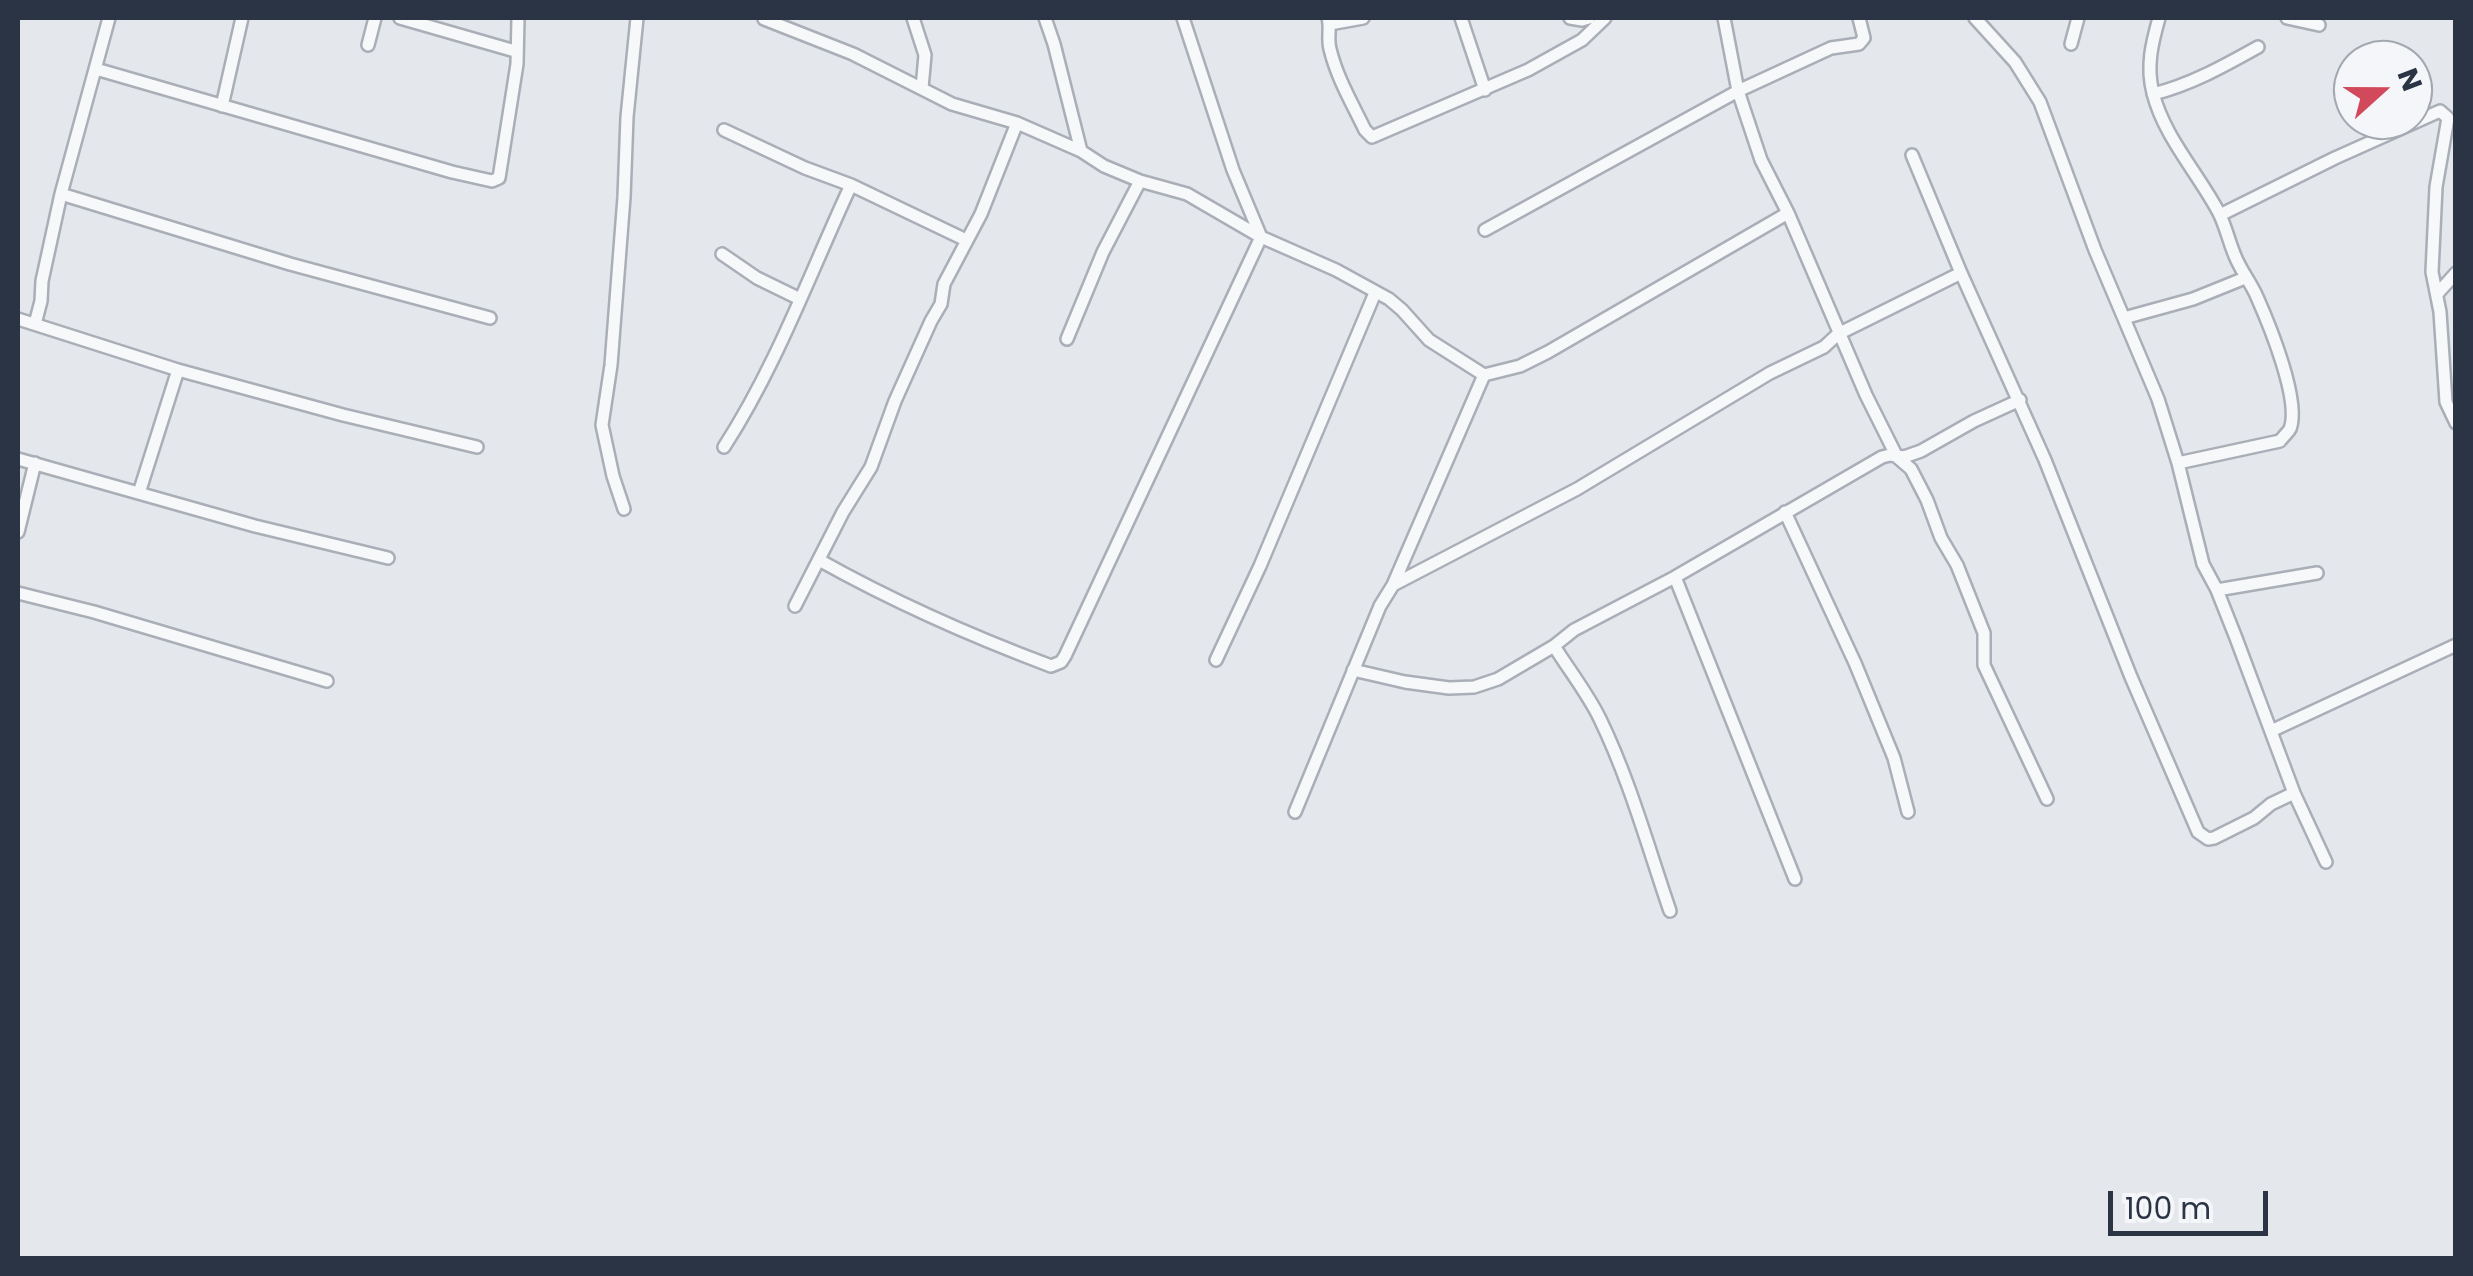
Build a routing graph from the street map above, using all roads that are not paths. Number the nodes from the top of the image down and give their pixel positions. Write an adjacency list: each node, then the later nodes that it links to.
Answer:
1 (108, 18): 28 (street)
2 (242, 18): 33 (street)
3 (375, 18): 25 (street)
4 (400, 18): 27 (street)
5 (518, 18): 27 (street)
6 (638, 18): 71 (street)
7 (913, 18): 29 (street)
8 (1045, 18): 37 (street)
9 (1182, 18): 45 (street)
10 (1363, 18): 22 (street)
11 (1461, 18): 30 (street)
12 (1570, 18): 13 (street)
13 (1589, 18)
14 (1605, 18): 30 (street)
15 (1724, 18): 31 (street)
16 (1859, 18): 31 (street)
17 (1976, 18): 55 (street)
18 (2078, 18): 24 (street)
19 (2159, 18): 32 (street)
20 (2287, 18): 23 (street)
21 (764, 20): 29 (street)
22 (1329, 21): 30 (street)
23 (2319, 26)
24 (2071, 44)
25 (368, 45)
26 (2258, 47): 32 (street)
27 (516, 51): 33 (street)
28 (96, 69): 33 (street); 41 (street)
29 (922, 88): 35 (street)
30 (1485, 90)
31 (1738, 91): 42 (street); 44 (street)
32 (2153, 94): 43 (street)
33 (222, 106)
34 (2452, 116): 43 (street); 52 (street)
35 (1017, 123): 37 (street); 46 (street)
36 (724, 130): 40 (street)
37 (1081, 151): 39 (street)
38 (1912, 155): 48 (street)
39 (1140, 181): 45 (street); 59 (street)
40 (850, 185): 46 (street); 53 (street)
41 (61, 194): 54 (street); 57 (street)
42 (1788, 214): 58 (street); 61 (street)
43 (2220, 215): 50 (street)
44 (1485, 230)
45 (1262, 237): 51 (street); 75 (street)
46 (966, 240): 75 (street)
47 (722, 254): 53 (street)
48 (1961, 273): 58 (street); 62 (street)
49 (2456, 273): 52 (street)
50 (2245, 278): 55 (street); 68 (street)
51 (1375, 293): 61 (street); 84 (street)
52 (2436, 294): 63 (street)
53 (800, 299): 64 (street)
54 (490, 318)
55 (2124, 318): 68 (street)
56 (18, 319): 57 (street)
57 (35, 324): 60 (street)
58 (1838, 334): 66 (street); 78 (street)
59 (1067, 339)
60 (178, 370): 65 (street); 70 (street)
61 (1484, 375): 78 (street)
62 (2020, 400): 66 (street); 88 (street)
63 (2456, 423)
64 (724, 446)
65 (477, 447)
66 (1897, 457): 72 (street); 89 (street)
67 (18, 458): 69 (street)
68 (2178, 463): 79 (street)
69 (35, 464): 70 (street); 73 (street)
70 (138, 493): 74 (street)
71 (624, 509)
72 (1785, 512): 77 (street); 91 (street)
73 (18, 532)
74 (388, 558)
75 (819, 560): 81 (street)
76 (2317, 573): 79 (street)
77 (1676, 577): 83 (street); 93 (street)
78 (1393, 585): 85 (street)
79 (2217, 590): 87 (street)
80 (18, 593): 86 (street)
81 (795, 606)
82 (2456, 645): 87 (street)
83 (1554, 646): 85 (street); 94 (street)
84 (1216, 660)
85 (1353, 670): 90 (street)
86 (327, 681)
87 (2271, 731): 88 (street)
88 (2294, 793): 92 (street)
89 (2047, 799)
90 (1295, 812)
91 (1908, 812)
92 (2326, 862)
93 (1795, 879)
94 (1670, 911)

